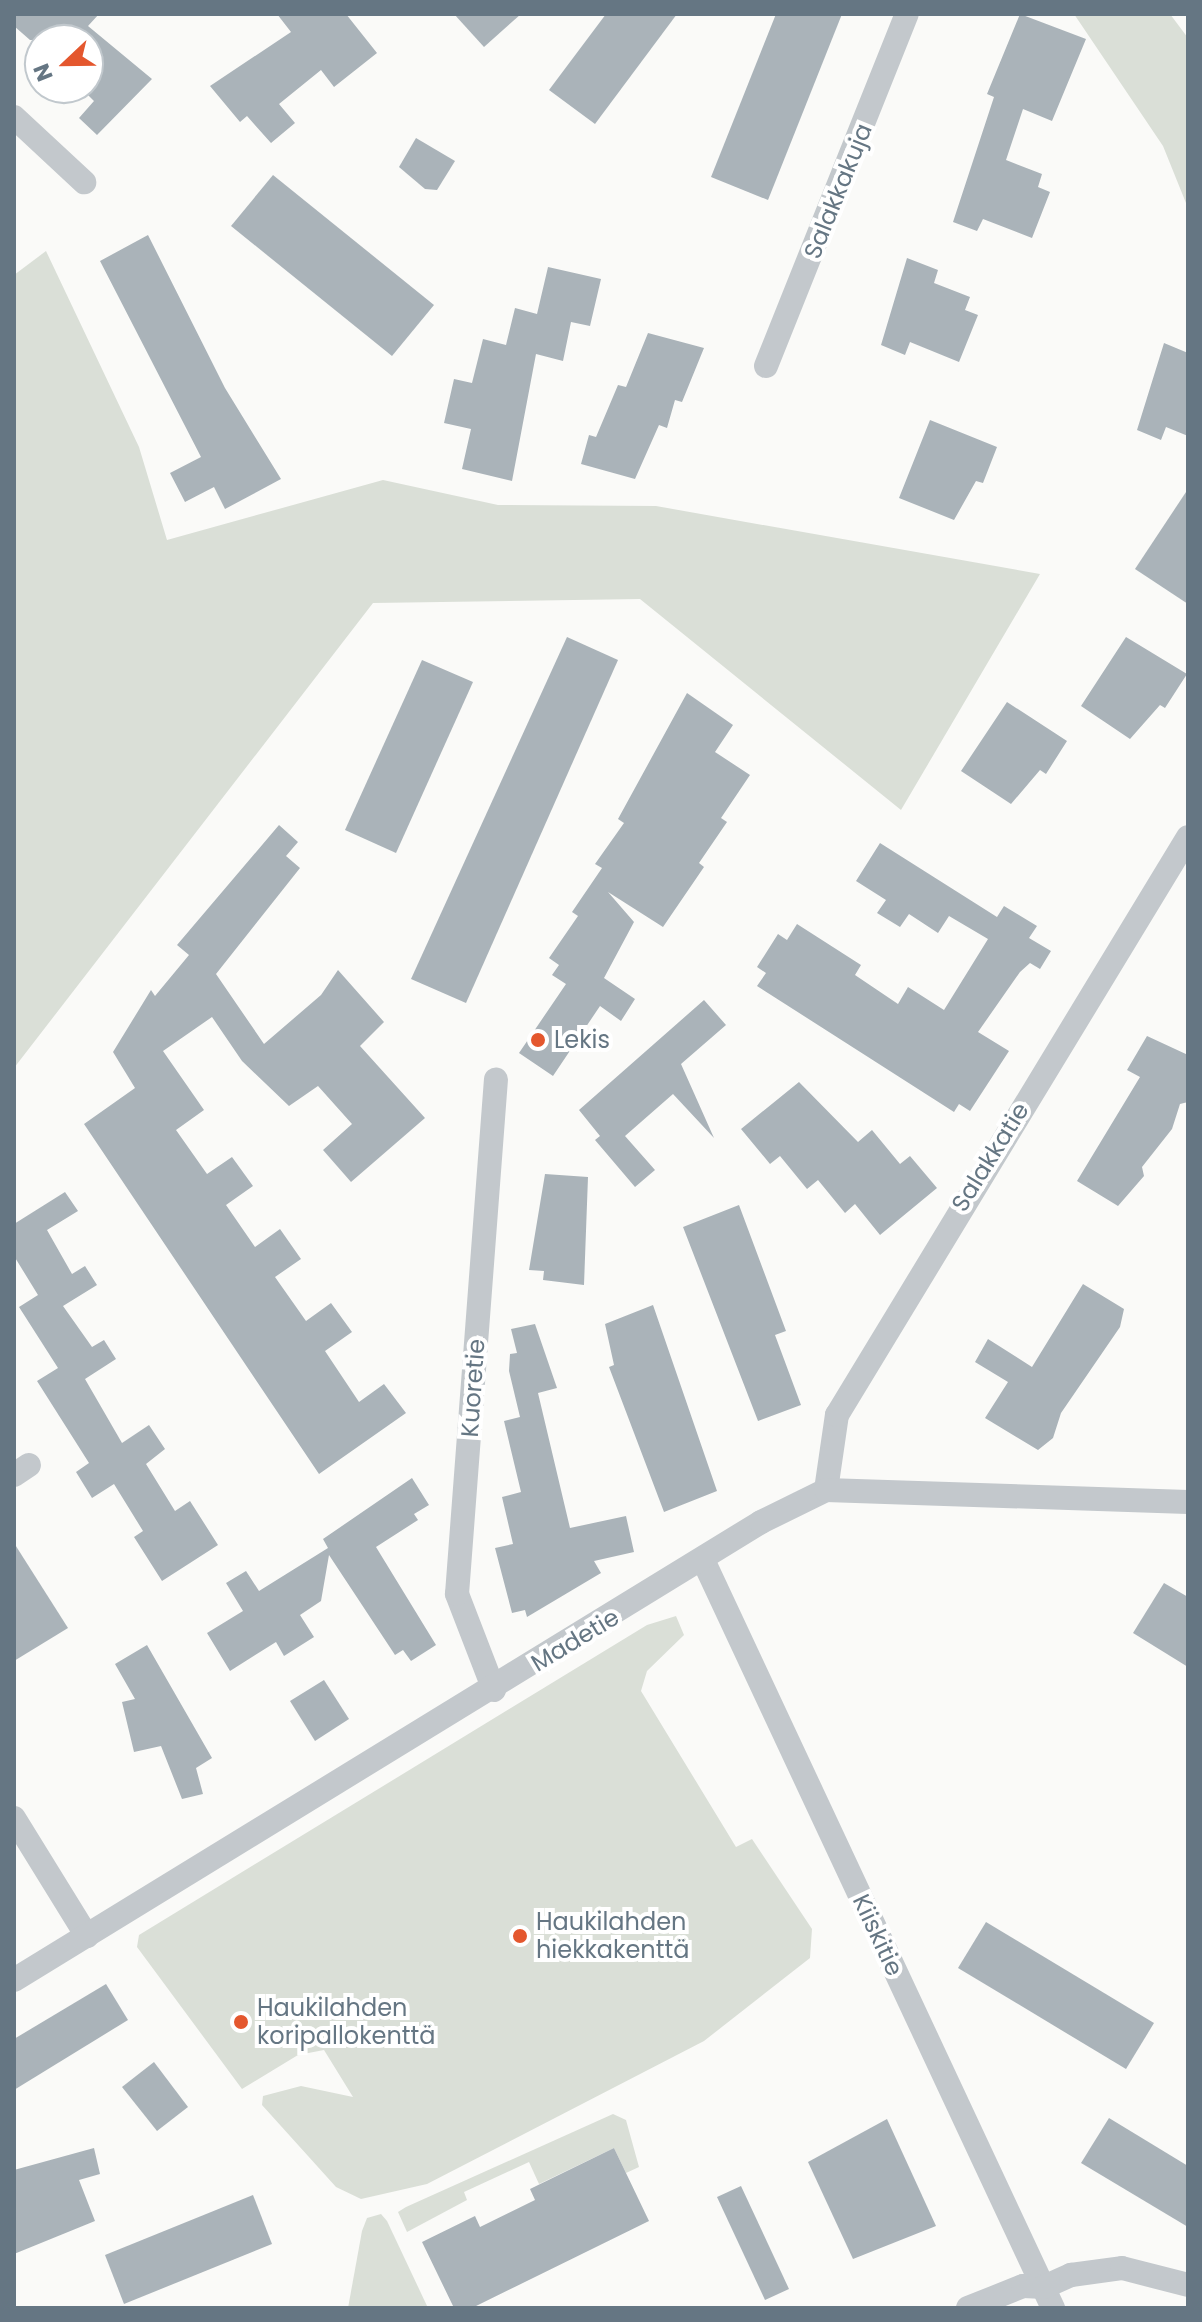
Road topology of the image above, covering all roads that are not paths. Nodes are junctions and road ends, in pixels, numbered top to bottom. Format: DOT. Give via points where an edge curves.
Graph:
graph roads {
  1 [pos="907,14"];
  2 [pos="14,117"];
  3 [pos="84,182"];
  4 [pos="766,366"];
  5 [pos="1188,837"];
  6 [pos="496,1079"];
  7 [pos="826,1490"];
  8 [pos="1188,1502"];
  9 [pos="704,1562"];
  10 [pos="494,1690"];
  11 [pos="14,1818"];
  12 [pos="87,1936"];
  13 [pos="14,1980"];
  14 [pos="1188,2285"];
  15 [pos="1048,2298"];
  16 [pos="968,2308"];
  1 -- 4 [label="street, Salakkakuja"];
  2 -- 3 [label="street"];
  5 -- 7 [label="street, Salakkatie" via="837,1415"];
  6 -- 10 [label="street, Kuoretie" via="457,1594"];
  7 -- 8 [label="street, Madetie"];
  7 -- 9 [label="street, Madetie" via="761,1522"];
  9 -- 10 [label="street, Madetie"];
  9 -- 15 [label="street, Kiiskitie"];
  10 -- 12 [label="street, Madetie"];
  11 -- 12 [label="street"];
  12 -- 13 [label="street, Madetie"];
  14 -- 15 [label="street" via="1152,2271 1122,2268 1071,2275"];
  15 -- 16 [label="street" via="1023,2286"];
}
